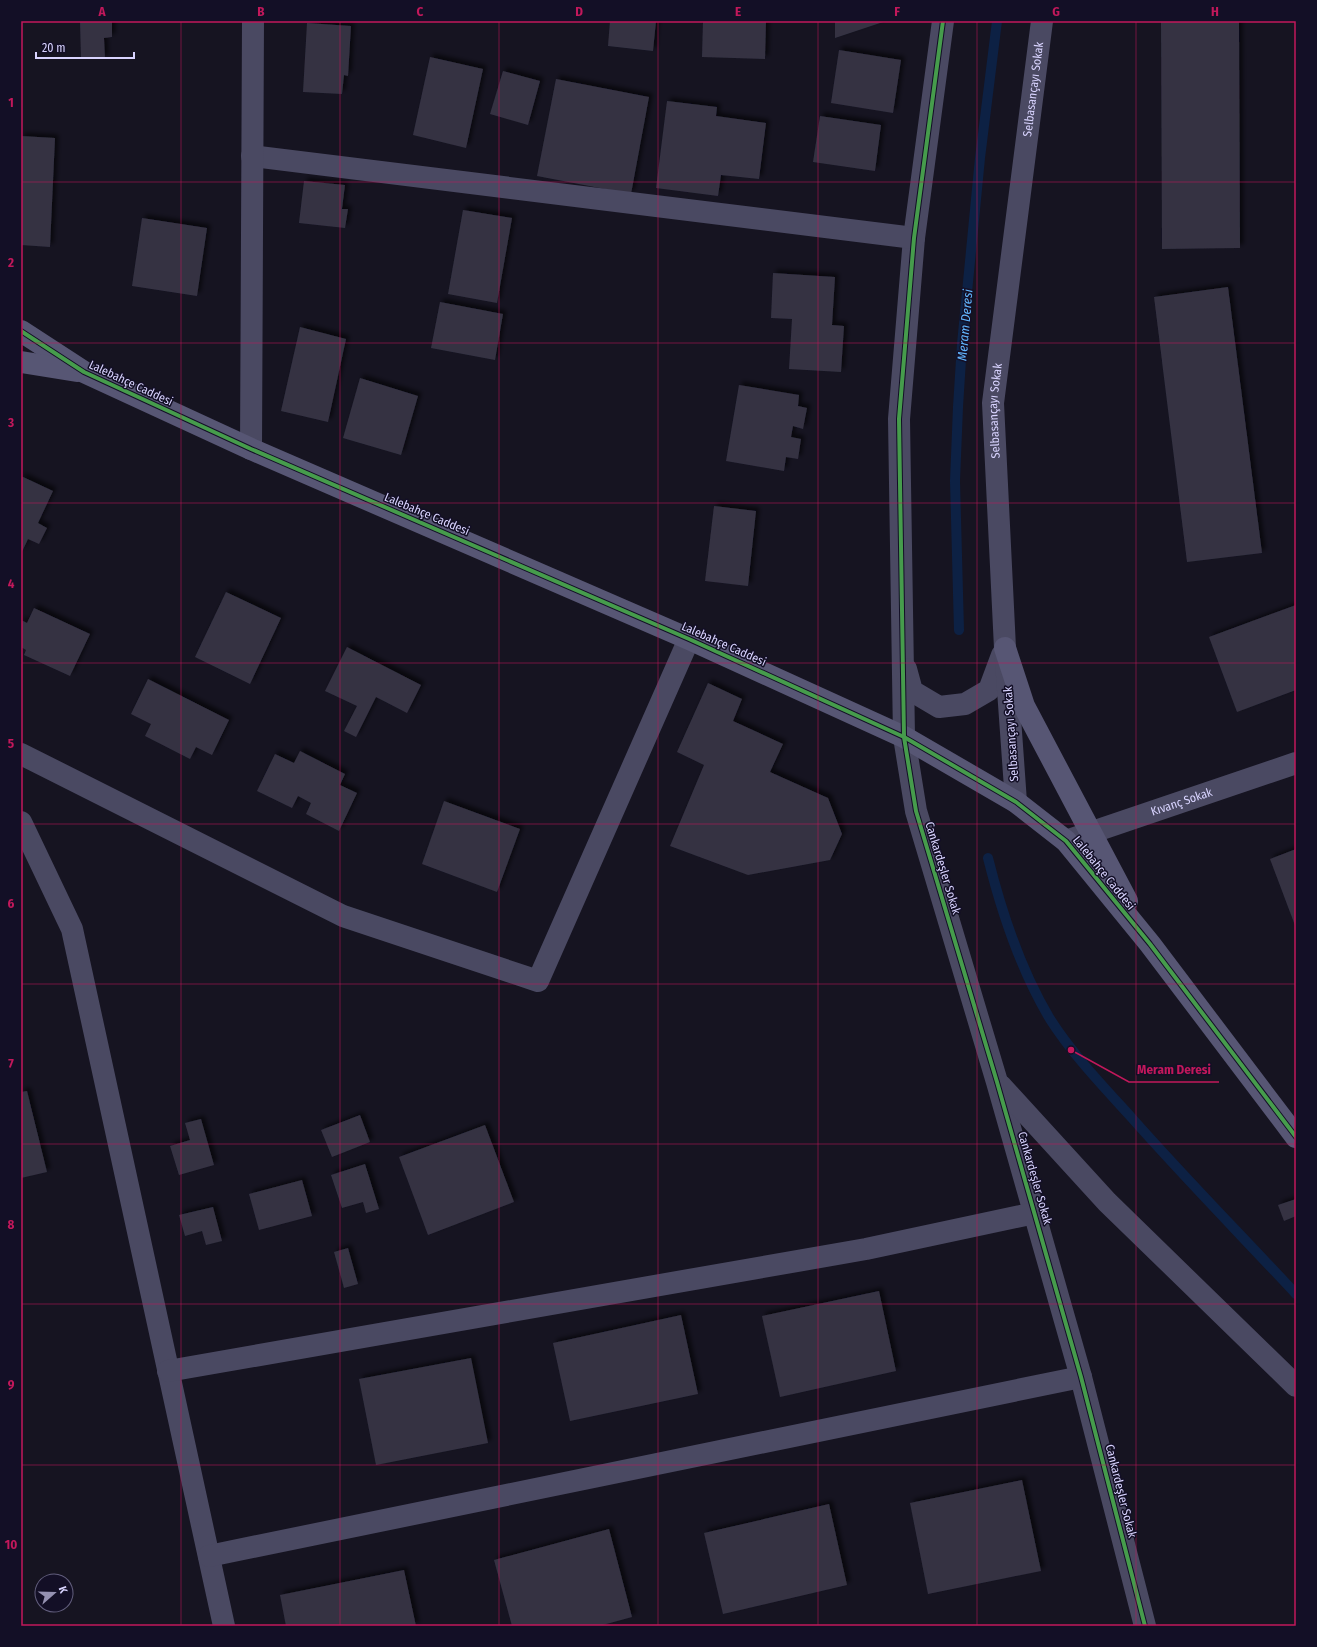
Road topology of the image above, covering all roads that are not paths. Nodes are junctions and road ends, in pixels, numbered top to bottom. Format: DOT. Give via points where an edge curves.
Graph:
graph roads {
  1 [pos="253,21"];
  2 [pos="943,21"];
  3 [pos="1042,21"];
  4 [pos="252,156"];
  5 [pos="914,238"];
  6 [pos="21,331"];
  7 [pos="21,362"];
  8 [pos="84,372"];
  9 [pos="251,449"];
  10 [pos="688,639"];
  11 [pos="1005,648"];
  12 [pos="901,651"];
  13 [pos="904,737"];
  14 [pos="21,754"];
  15 [pos="1296,763"];
  16 [pos="1016,802"];
  17 [pos="21,822"];
  18 [pos="1091,833"];
  19 [pos="1066,841"];
  20 [pos="1150,944"];
  21 [pos="998,1082"];
  22 [pos="1296,1137"];
  23 [pos="1035,1213"];
  24 [pos="168,1371"];
  25 [pos="1081,1376"];
  26 [pos="1296,1386"];
  27 [pos="209,1556"];
  28 [pos="224,1626"];
  29 [pos="1145,1626"];
  1 -- 4 [label="street"];
  2 -- 5 [label="street"];
  3 -- 11 [label="street, Selbasançayı Sokak" via="993,402"];
  4 -- 5 [label="street"];
  4 -- 9 [label="street"];
  5 -- 12 [label="street" via="899,419"];
  6 -- 8 [label="street, Lalebahçe Caddesi"];
  7 -- 8 [label="street"];
  8 -- 9 [label="street, Lalebahçe Caddesi"];
  9 -- 10 [label="street, Lalebahçe Caddesi"];
  10 -- 13 [label="street, Lalebahçe Caddesi"];
  10 -- 14 [label="street" via="538,982 343,916"];
  11 -- 12 [label="street" via="989,690 965,704 940,707 912,691"];
  11 -- 16 [label="street, Selbasançayı Sokak"];
  11 -- 18 [label="street" via="1024,706"];
  12 -- 13 [label="street, Cankardeşler Sokak"];
  13 -- 16 [label="street, Lalebahçe Caddesi"];
  13 -- 21 [label="street, Cankardeşler Sokak" via="916,810"];
  15 -- 18 [label="street, Kıvanç Sokak"];
  16 -- 19 [label="street, Lalebahçe Caddesi"];
  17 -- 24 [label="street" via="72,929"];
  18 -- 19 [label="street, Kıvanç Sokak"];
  18 -- 20 [label="street"];
  19 -- 20 [label="street, Lalebahçe Caddesi"];
  20 -- 22 [label="street, Lalebahçe Caddesi"];
  21 -- 23 [label="street, Cankardeşler Sokak"];
  21 -- 26 [label="street" via="1107,1202"];
  23 -- 24 [label="street" via="866,1248"];
  23 -- 25 [label="street, Cankardeşler Sokak"];
  24 -- 27 [label="street"];
  25 -- 27 [label="street"];
  25 -- 29 [label="street, Cankardeşler Sokak"];
  27 -- 28 [label="street"];
}
